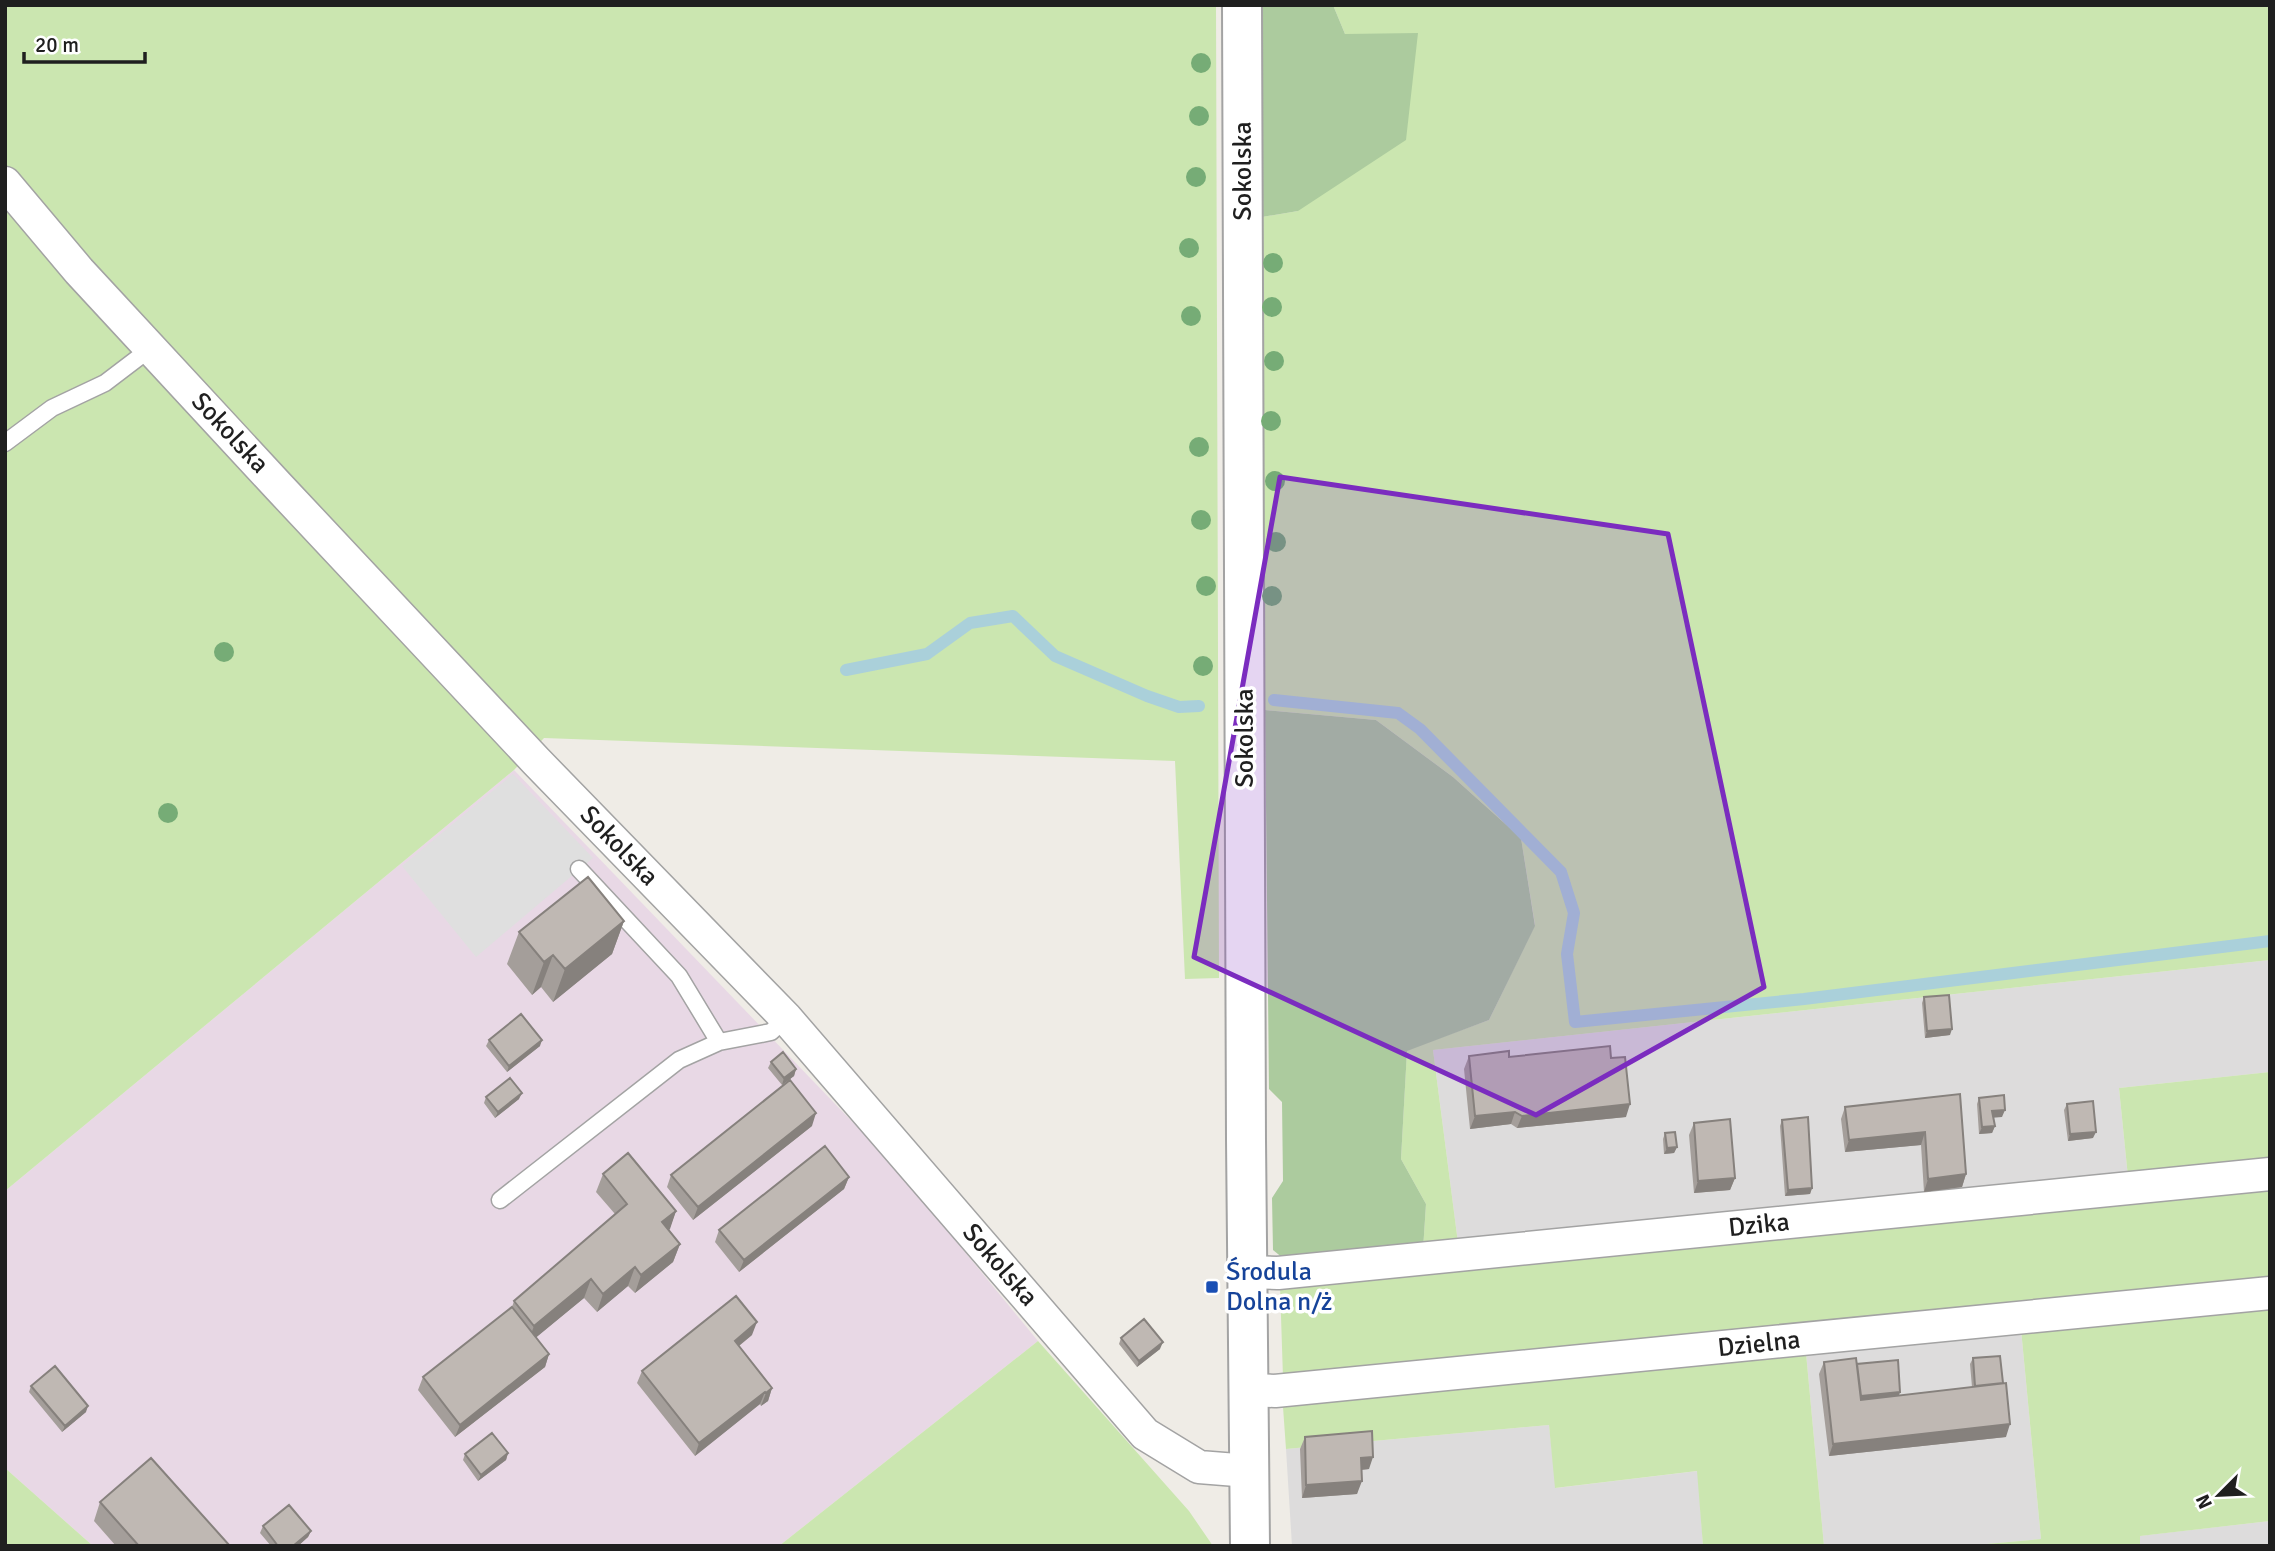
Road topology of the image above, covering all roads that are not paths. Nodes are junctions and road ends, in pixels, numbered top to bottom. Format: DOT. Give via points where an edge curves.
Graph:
graph roads {
  1 [pos="1242,5"];
  2 [pos="5,183"];
  3 [pos="151,348"];
  4 [pos="5,443"];
  5 [pos="579,869"];
  6 [pos="786,1018"];
  7 [pos="719,1042"];
  8 [pos="2270,1174"];
  9 [pos="500,1200"];
  10 [pos="1247,1272"];
  11 [pos="2270,1293"];
  12 [pos="1249,1390"];
  13 [pos="1249,1471"];
  14 [pos="1251,1546"];
  1 -- 10 [label="street, Sokolska"];
  2 -- 3 [label="street, Sokolska"];
  3 -- 4 [label="lane" via="105,383 52,408"];
  3 -- 6 [label="street, Sokolska" via="536,761"];
  5 -- 7 [label="lane" via="679,976"];
  6 -- 7 [label="lane" via="771,1031"];
  6 -- 13 [label="street, Sokolska" via="1145,1434 1199,1467"];
  7 -- 9 [label="lane" via="679,1060"];
  8 -- 10 [label="street, Dzika" via="1278,1273"];
  10 -- 12 [label="street, Sokolska"];
  11 -- 12 [label="street, Dzielna"];
  12 -- 13 [label="street, Sokolska"];
  13 -- 14 [label="street, Sokolska"];
}
